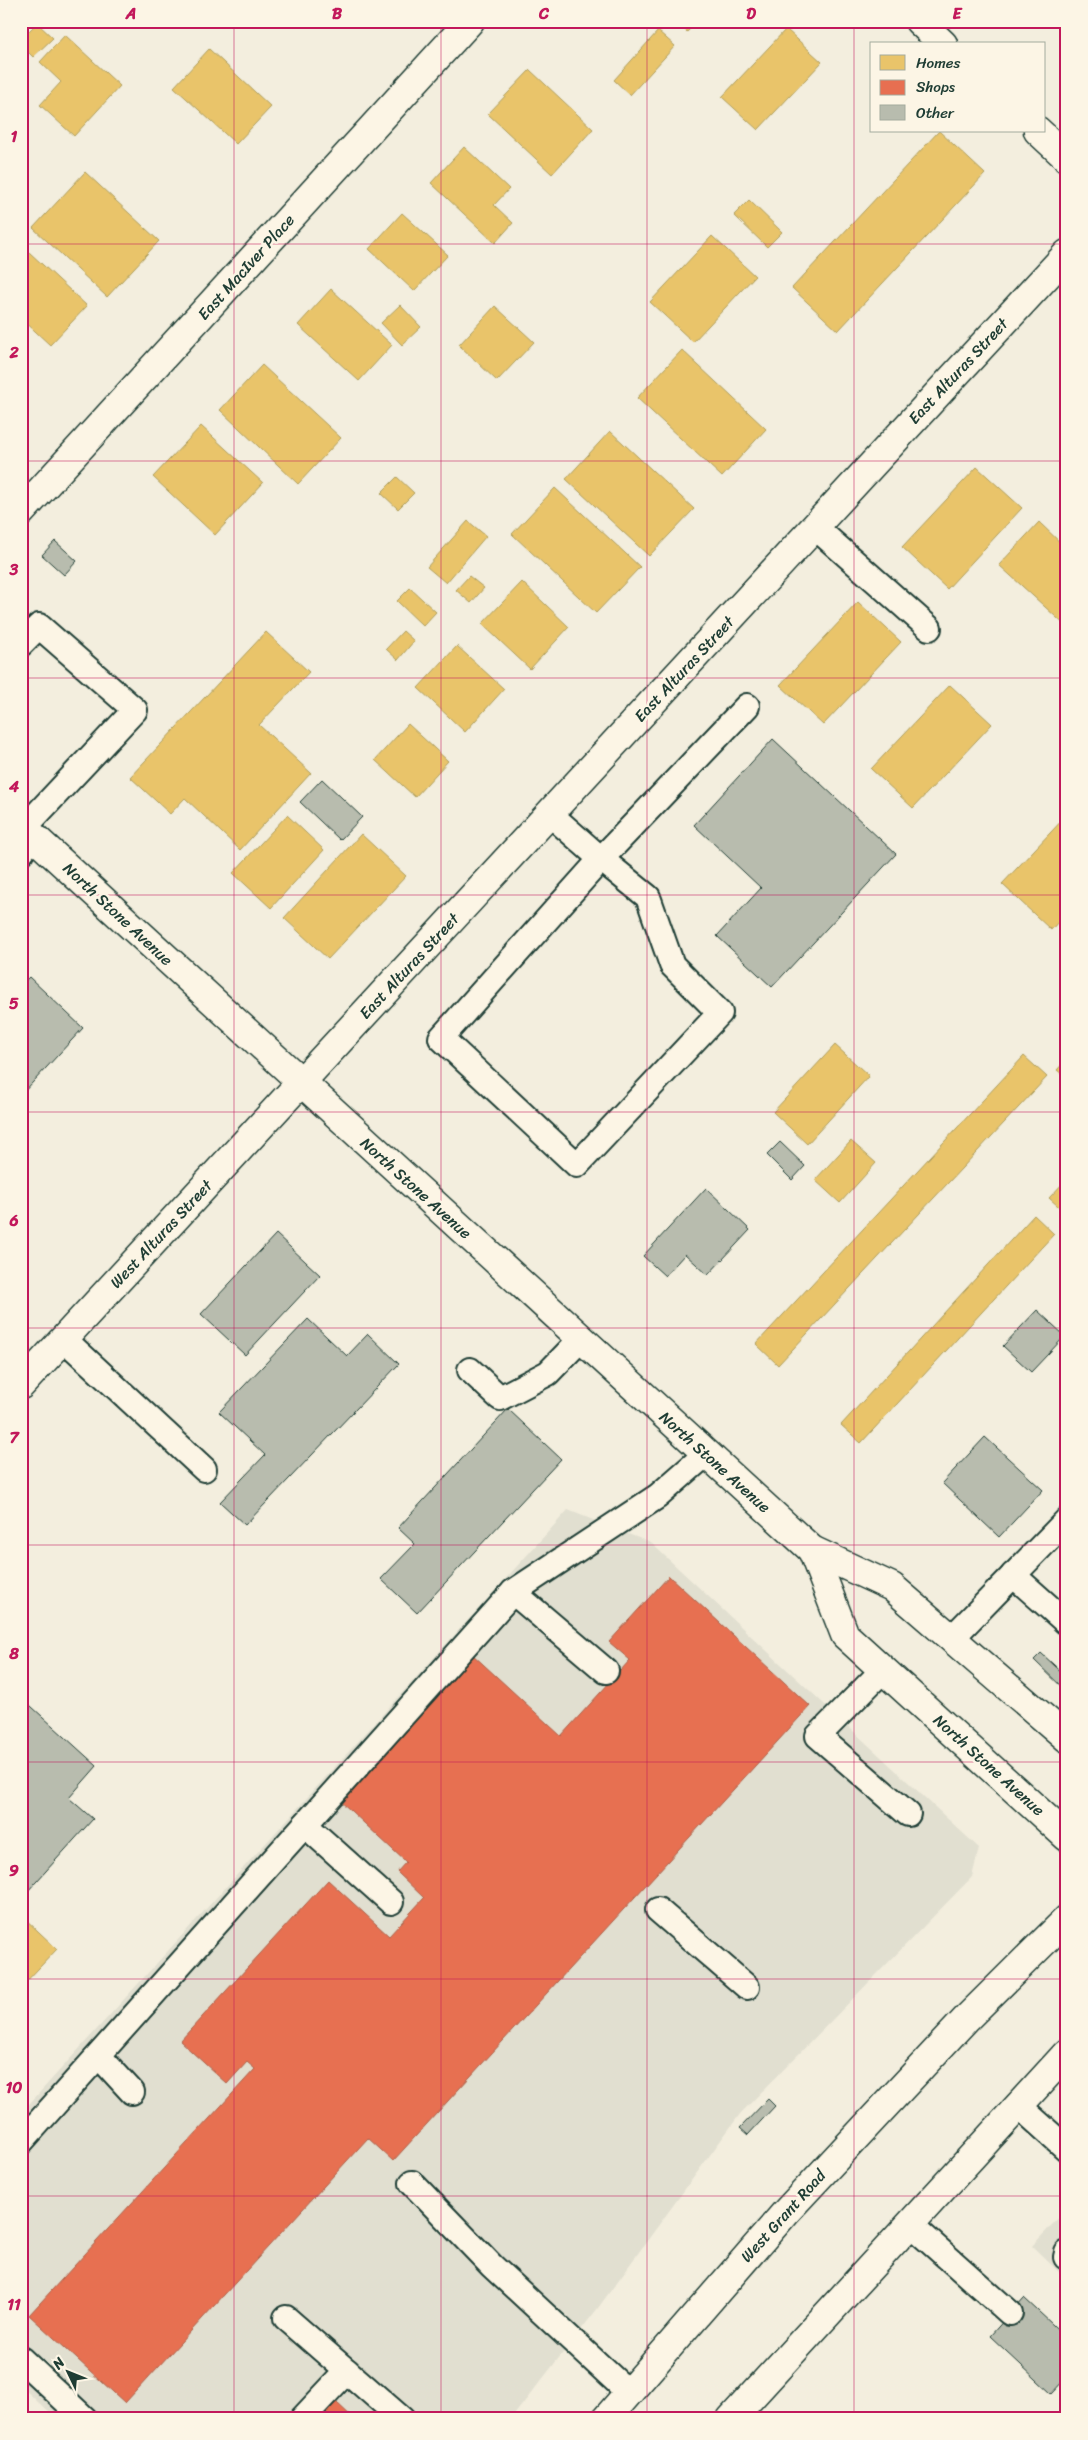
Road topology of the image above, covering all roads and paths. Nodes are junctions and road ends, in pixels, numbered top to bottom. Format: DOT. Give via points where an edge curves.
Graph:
graph roads {
  1 [pos="470,21"];
  2 [pos="919,21"];
  3 [pos="941,42"];
  4 [pos="1039,132"];
  5 [pos="1067,158"];
  6 [pos="1067,254"];
  7 [pos="21,512"];
  8 [pos="815,526"];
  9 [pos="930,628"];
  10 [pos="21,644"];
  11 [pos="747,706"];
  12 [pos="550,814"];
  13 [pos="25,836"];
  14 [pos="601,859"];
  15 [pos="300,1083"];
  16 [pos="64,1339"];
  17 [pos="581,1339"];
  18 [pos="470,1370"];
  19 [pos="21,1385"];
  20 [pos="706,1454"];
  21 [pos="204,1469"];
  22 [pos="1067,1520"];
  23 [pos="812,1550"];
  24 [pos="1013,1575"];
  25 [pos="513,1592"];
  26 [pos="1067,1623"];
  27 [pos="952,1638"];
  28 [pos="884,1669"];
  29 [pos="606,1671"];
  30 [pos="1067,1738"];
  31 [pos="908,1814"];
  32 [pos="305,1825"];
  33 [pos="1067,1837"];
  34 [pos="391,1902"];
  35 [pos="658,1910"];
  36 [pos="1067,1919"];
  37 [pos="747,1987"];
  38 [pos="1067,2053"];
  39 [pos="99,2056"];
  40 [pos="132,2092"];
  41 [pos="1018,2105"];
  42 [pos="21,2142"];
  43 [pos="1067,2149"];
  44 [pos="412,2183"];
  45 [pos="910,2224"];
  46 [pos="1010,2313"];
  47 [pos="286,2318"];
  48 [pos="21,2359"];
  49 [pos="347,2371"];
  50 [pos="628,2392"];
  51 [pos="85,2419"];
  52 [pos="302,2419"];
  53 [pos="402,2419"];
  54 [pos="606,2419"];
  55 [pos="731,2419"];
  1 -- 7 [label="main road, East MacIver Place"];
  2 -- 3 [label="main road"];
  4 -- 5 [label="main road"];
  6 -- 8 [label="main road, East Alturas Street"];
  8 -- 9 [label="lane"];
  8 -- 12 [label="main road, East Alturas Street"];
  10 -- 13 [label="lane" via="39,626 135,710"];
  11 -- 14 [label="lane"];
  12 -- 14 [label="lane"];
  12 -- 15 [label="main road, East Alturas Street"];
  13 -- 15 [label="main road, North Stone Avenue"];
  14 -- 14 [label="lane" via="442,1038 577,1165 720,1014 672,965 648,897"];
  15 -- 16 [label="main road, West Alturas Street"];
  15 -- 17 [label="main road, North Stone Avenue"];
  16 -- 19 [label="main road, West Alturas Street"];
  16 -- 21 [label="lane"];
  17 -- 18 [label="lane" via="548,1373 500,1398"];
  17 -- 20 [label="main road, North Stone Avenue"];
  20 -- 23 [label="main road, North Stone Avenue"];
  20 -- 25 [label="lane" via="658,1496"];
  22 -- 24 [label="lane"];
  23 -- 27 [label="main road, North Stone Avenue" via="892,1587"];
  23 -- 28 [label="main road, North Stone Avenue" via="845,1636"];
  24 -- 26 [label="lane"];
  24 -- 27 [label="lane"];
  25 -- 29 [label="lane"];
  25 -- 32 [label="lane"];
  27 -- 30 [label="main road, North Stone Avenue"];
  28 -- 31 [label="lane" via="818,1736"];
  28 -- 33 [label="main road, North Stone Avenue"];
  32 -- 34 [label="lane"];
  32 -- 39 [label="lane"];
  35 -- 37 [label="lane"];
  36 -- 50 [label="main road, West Grant Road" via="967,2018 785,2213"];
  38 -- 41 [label="main road"];
  39 -- 40 [label="lane"];
  39 -- 42 [label="lane"];
  41 -- 43 [label="lane"];
  41 -- 45 [label="main road"];
  44 -- 50 [label="lane" via="492,2266"];
  45 -- 46 [label="lane"];
  45 -- 55 [label="main road"];
  47 -- 49 [label="lane"];
  48 -- 51 [label="lane"];
  49 -- 52 [label="lane"];
  49 -- 53 [label="lane"];
  50 -- 54 [label="main road, West Grant Road"];
}
